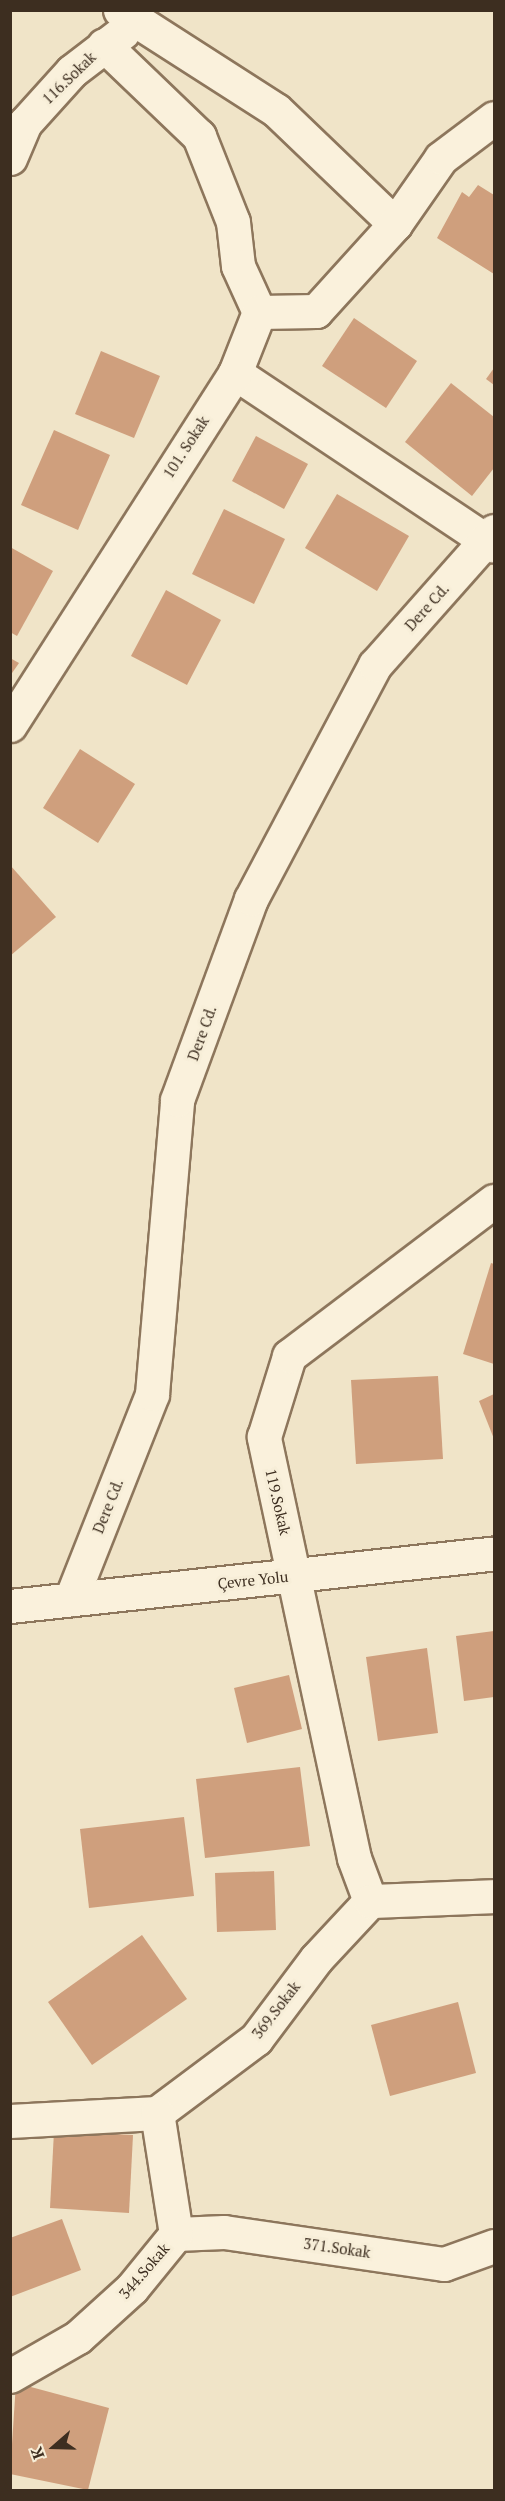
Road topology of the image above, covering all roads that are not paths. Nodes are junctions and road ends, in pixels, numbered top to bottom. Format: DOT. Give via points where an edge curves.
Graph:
graph roads {
  1 [pos="133,15"];
  2 [pos="104,45"];
  3 [pos="495,118"];
  4 [pos="10,158"];
  5 [pos="395,224"];
  6 [pos="259,312"];
  7 [pos="236,373"];
  8 [pos="492,539"];
  9 [pos="10,725"];
  10 [pos="495,1201"];
  11 [pos="495,1553"];
  12 [pos="295,1575"];
  13 [pos="71,1599"];
  14 [pos="10,1605"];
  15 [pos="495,1896"];
  16 [pos="370,1901"];
  17 [pos="157,2113"];
  18 [pos="10,2121"];
  19 [pos="176,2234"];
  20 [pos="495,2246"];
  21 [pos="10,2376"];
  1 -- 2 [label="street, 116.Sokak"];
  1 -- 5 [label="street" via="276,110"];
  2 -- 4 [label="street, 116.Sokak" via="25,123"];
  2 -- 6 [label="street" via="199,136 233,222 238,266"];
  3 -- 5 [label="street" via="441,158"];
  5 -- 6 [label="street" via="316,311"];
  6 -- 7 [label="street, 101. Sokak"];
  7 -- 8 [label="street"];
  7 -- 9 [label="street, 101. Sokak"];
  8 -- 13 [label="street, Dere Cd." via="375,665 251,899 177,1100 152,1394"];
  10 -- 12 [label="street, 119.Sokak" via="289,1356 264,1437"];
  11 -- 12 [label="street, Çevre Yolu"];
  12 -- 13 [label="street, Çevre Yolu"];
  12 -- 16 [label="street, 119.Sokak" via="354,1858"];
  13 -- 14 [label="street, Çevre Yolu"];
  15 -- 16 [label="street"];
  16 -- 17 [label="street, 369.Sokak" via="316,1959 256,2039"];
  17 -- 18 [label="street"];
  17 -- 19 [label="street, 344.Sokak"];
  19 -- 20 [label="street, 371.Sokak" via="224,2232 444,2264"];
  19 -- 21 [label="street, 344.Sokak" via="132,2288 78,2337"];
}
